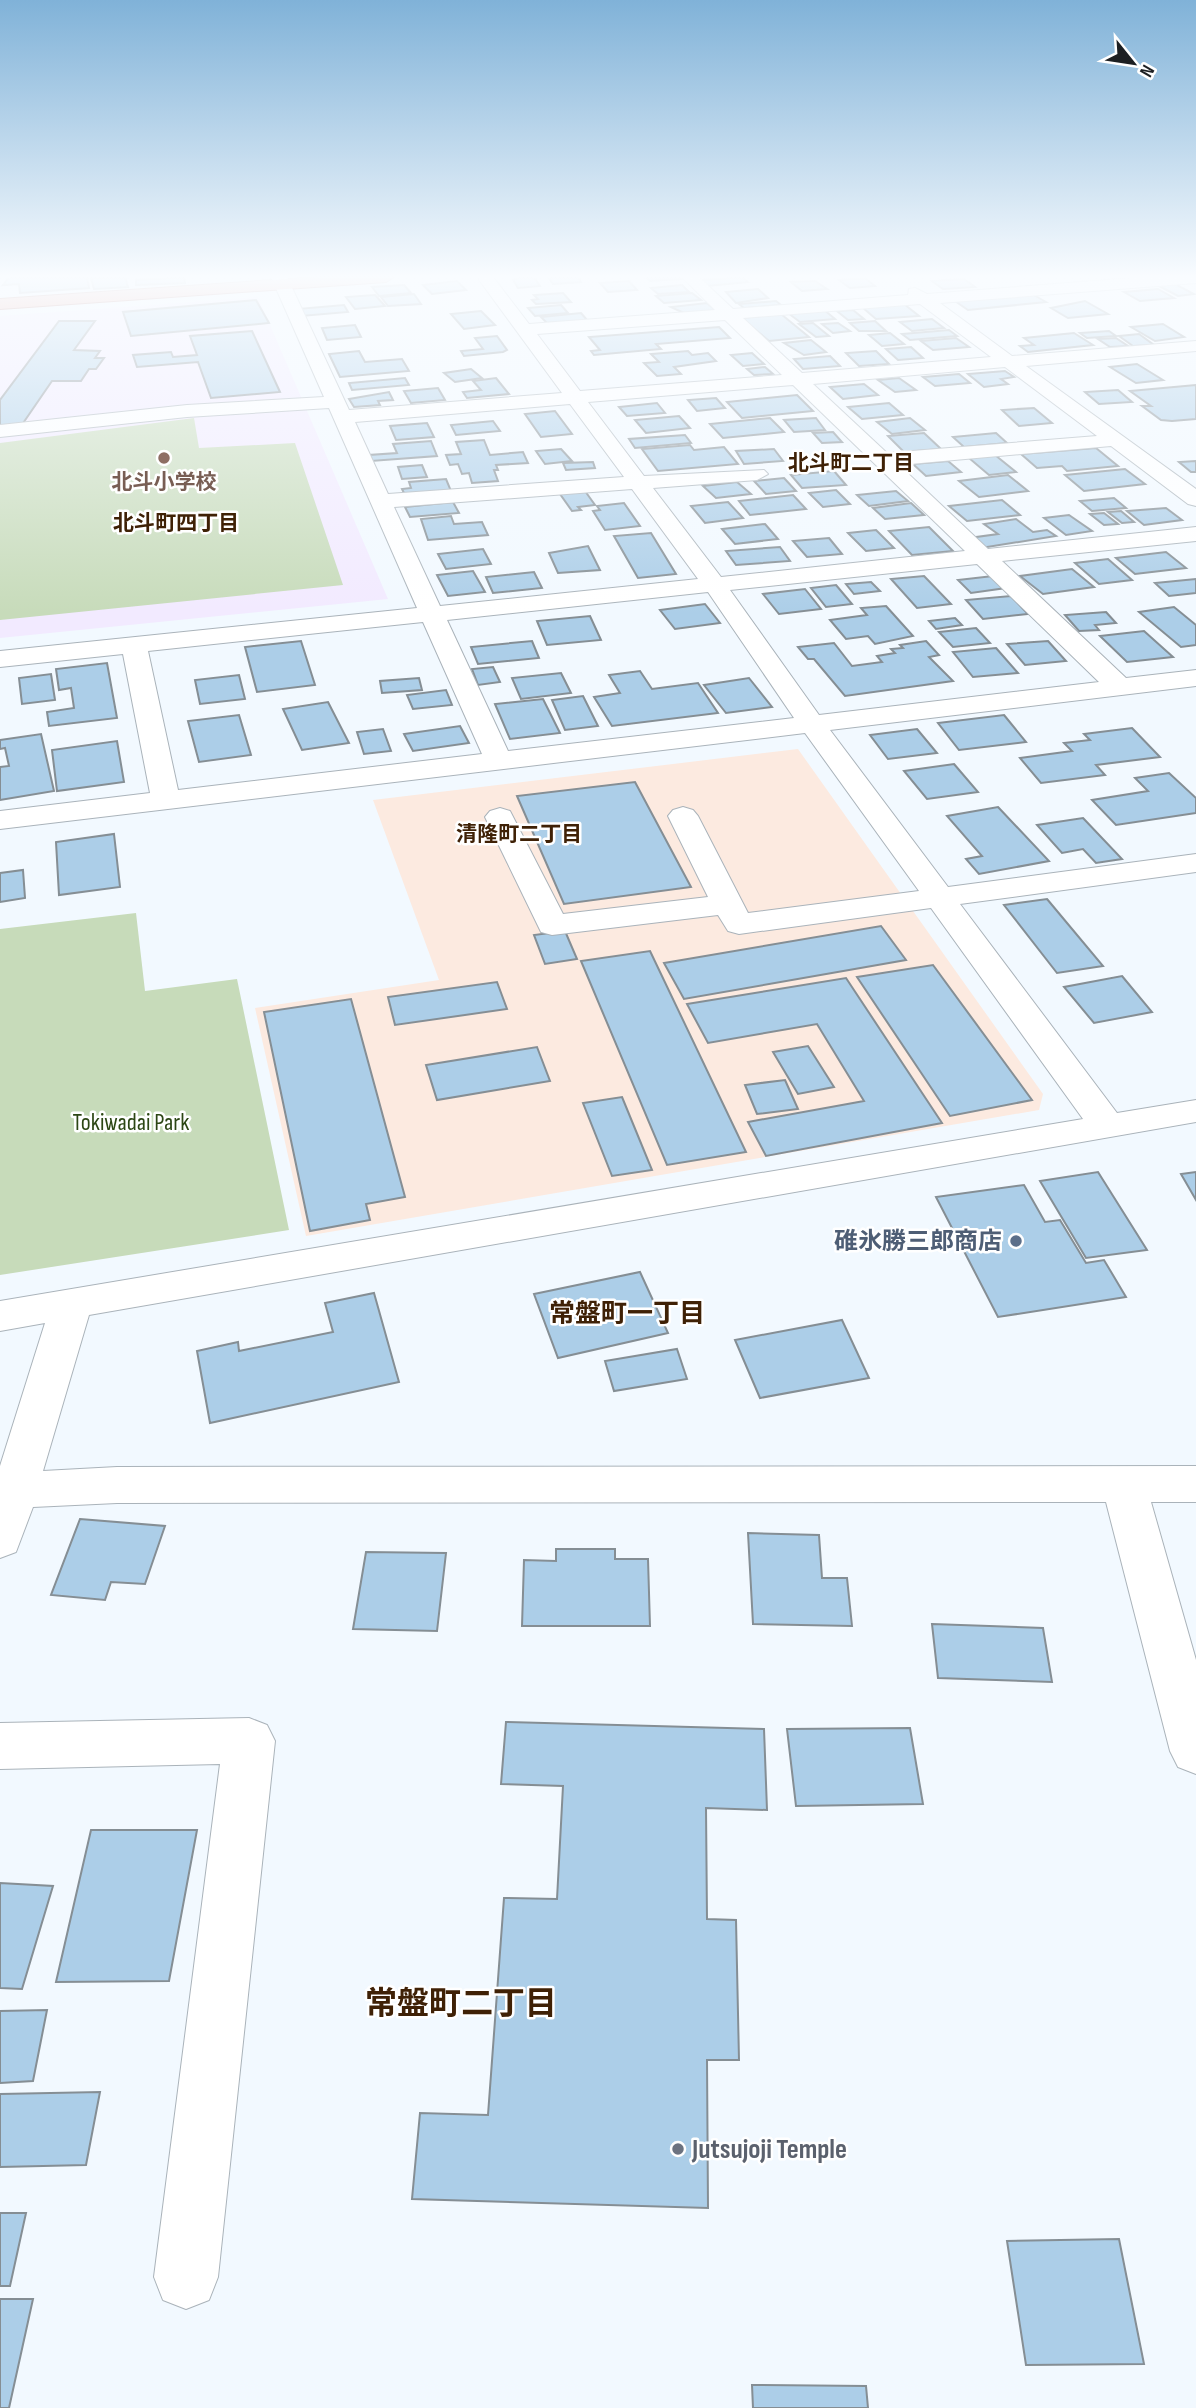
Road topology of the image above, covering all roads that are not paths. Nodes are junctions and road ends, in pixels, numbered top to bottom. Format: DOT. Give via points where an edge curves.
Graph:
graph roads {
  1 [pos="329,389"];
  2 [pos="569,389"];
  3 [pos="676,389"];
  4 [pos="808,389"];
  5 [pos="1047,389"];
  6 [pos="575,398"];
  7 [pos="338,409"];
  8 [pos="0,431"];
  9 [pos="1116,440"];
  10 [pos="881,460"];
  11 [pos="758,474"];
  12 [pos="637,481"];
  13 [pos="1196,499"];
  14 [pos="381,501"];
  15 [pos="1196,534"];
  16 [pos="979,556"];
  17 [pos="714,584"];
  18 [pos="433,612"];
  19 [pos="134,645"];
  20 [pos="0,659"];
  21 [pos="1196,678"];
  22 [pos="1120,687"];
  23 [pos="812,724"];
  24 [pos="498,760"];
  25 [pos="166,800"];
  26 [pos="683,816"];
  27 [pos="500,817"];
  28 [pos="0,820"];
  29 [pos="1196,863"];
  30 [pos="943,899"];
  31 [pos="727,904"];
  32 [pos="1196,1111"];
  33 [pos="1107,1125"];
  34 [pos="72,1303"];
  35 [pos="0,1317"];
  36 [pos="1196,1484"];
  37 [pos="1124,1485"];
  38 [pos="8,1491"];
  39 [pos="0,1539"];
  40 [pos="0,1746"];
  41 [pos="1196,1751"];
  42 [pos="186,2277"];
  1 -- 7 [label="street"];
  2 -- 6 [label="street"];
  3 -- 6 [label="street"];
  4 -- 10 [label="street"];
  5 -- 9 [label="street"];
  6 -- 7 [label="street"];
  6 -- 12 [label="street"];
  7 -- 8 [label="street" via="187,411"];
  7 -- 14 [label="street"];
  9 -- 10 [label="street"];
  9 -- 13 [label="street"];
  10 -- 16 [label="street"];
  11 -- 12 [label="street"];
  12 -- 14 [label="street"];
  12 -- 17 [label="street"];
  14 -- 18 [label="street"];
  15 -- 16 [label="street"];
  16 -- 17 [label="street"];
  16 -- 22 [label="street"];
  17 -- 18 [label="street"];
  17 -- 23 [label="street"];
  18 -- 19 [label="street"];
  18 -- 24 [label="street"];
  19 -- 20 [label="street"];
  19 -- 25 [label="street"];
  21 -- 22 [label="street"];
  22 -- 23 [label="street"];
  23 -- 24 [label="street"];
  23 -- 30 [label="street"];
  24 -- 25 [label="street"];
  25 -- 28 [label="street"];
  26 -- 31 [label="street"];
  27 -- 31 [label="street" via="552,925"];
  29 -- 30 [label="street"];
  30 -- 31 [label="street" via="739,924"];
  30 -- 33 [label="street"];
  32 -- 33 [label="street"];
  33 -- 34 [label="street"];
  34 -- 35 [label="street"];
  34 -- 38 [label="street"];
  36 -- 37 [label="street"];
  37 -- 38 [label="street" via="117,1485"];
  37 -- 41 [label="street"];
  38 -- 39 [label="street"];
  40 -- 42 [label="street" via="249,1741"];
}
